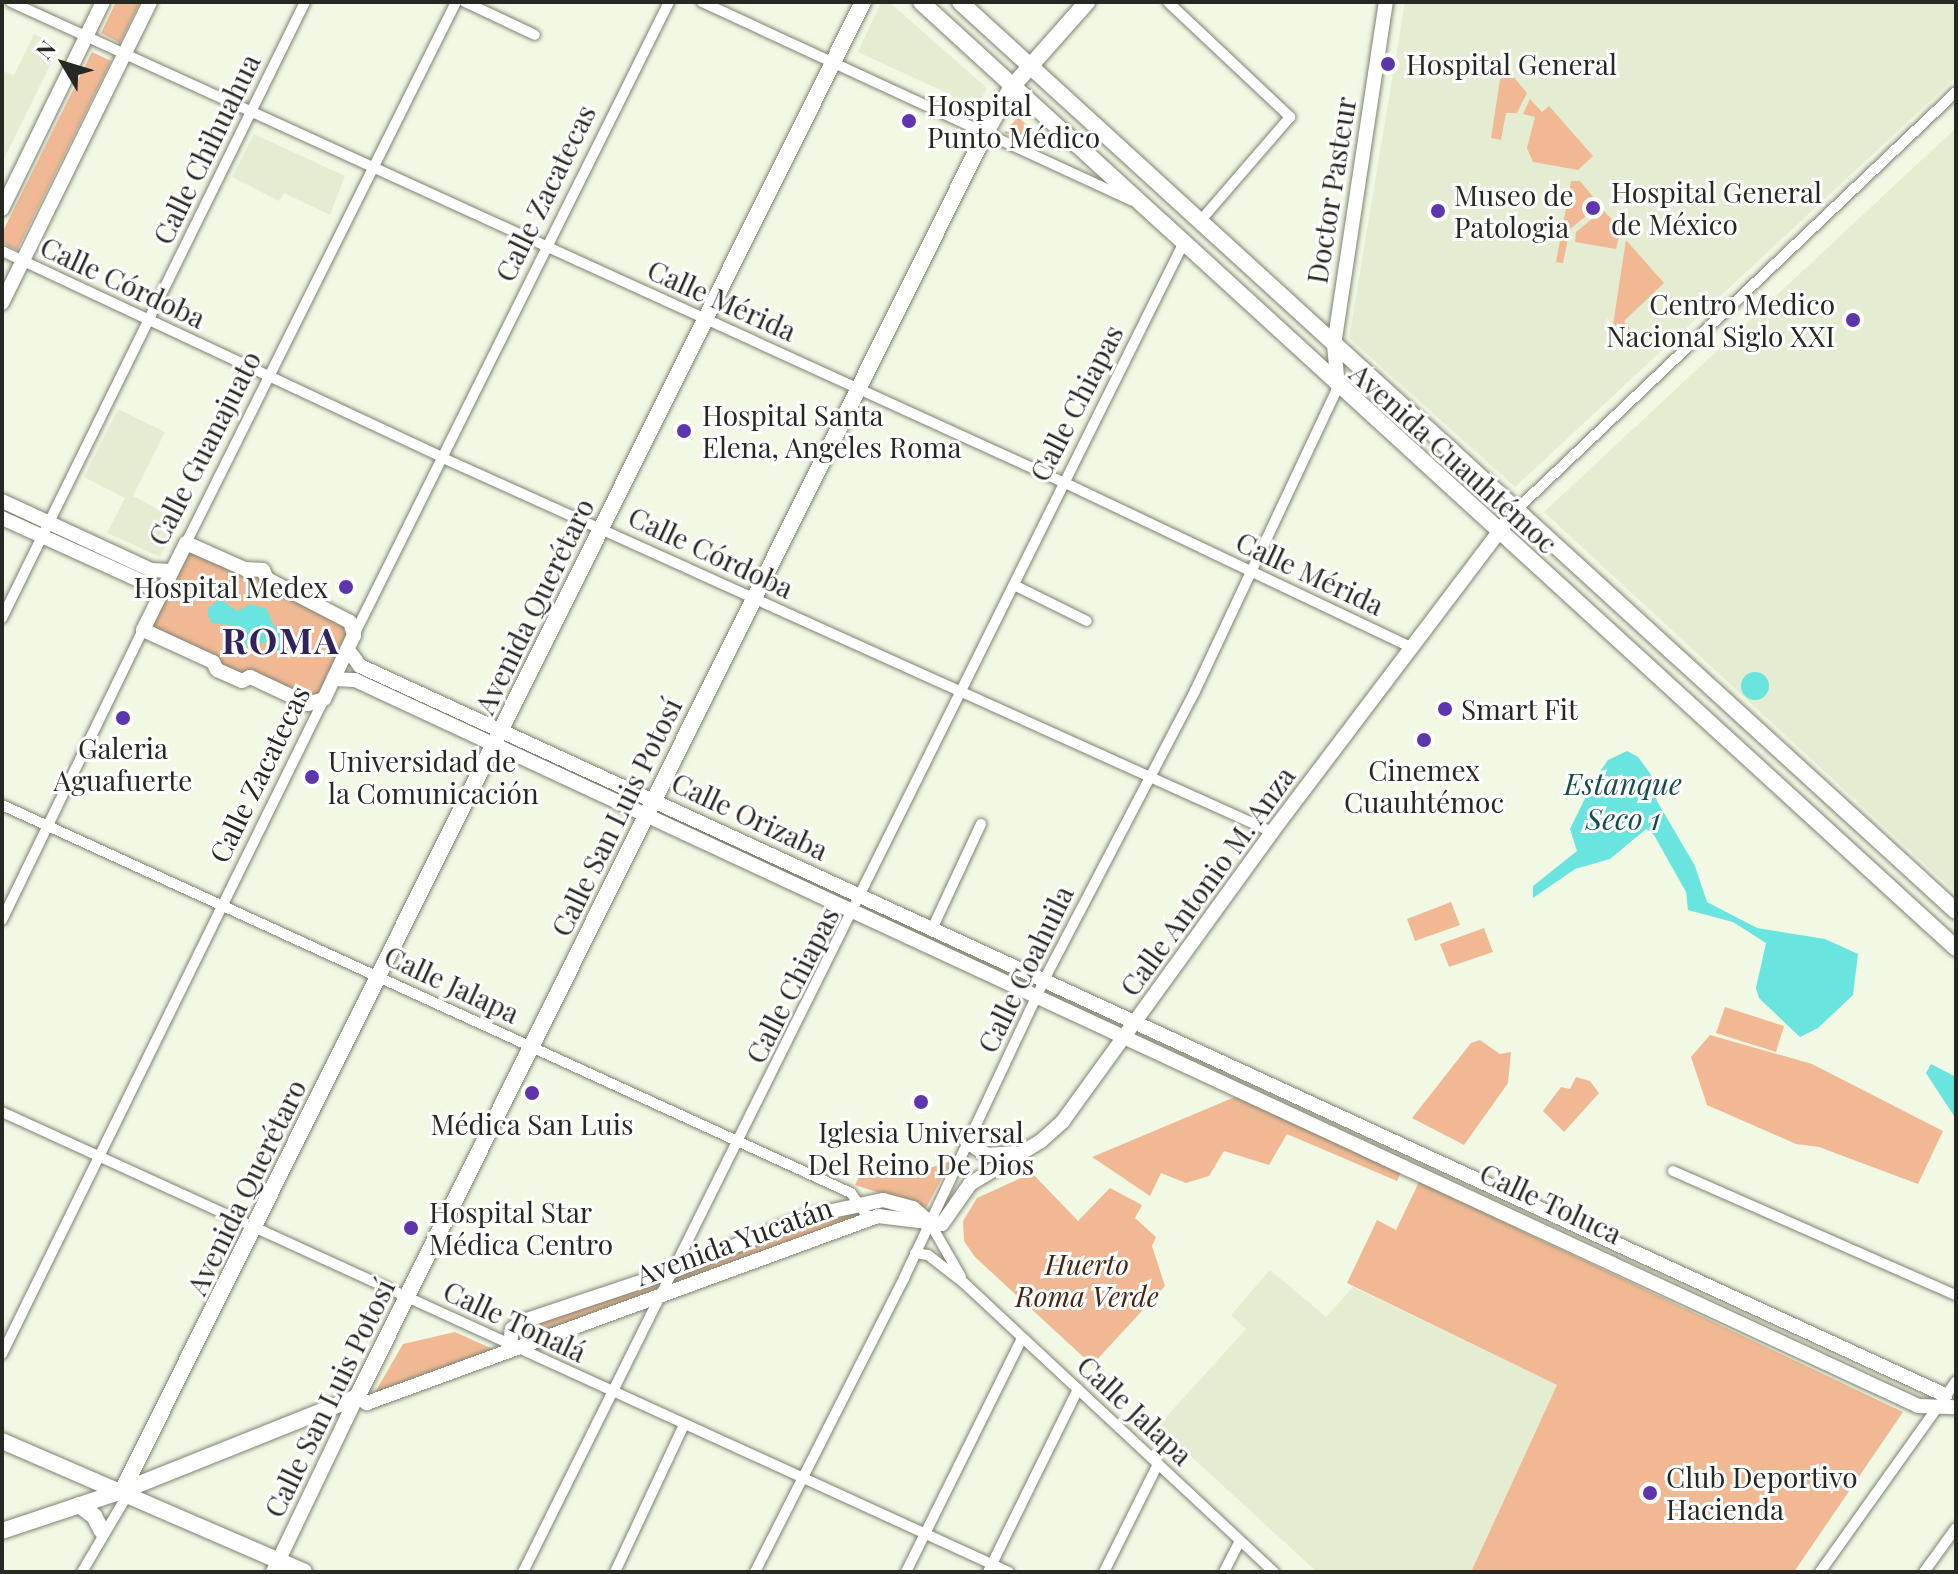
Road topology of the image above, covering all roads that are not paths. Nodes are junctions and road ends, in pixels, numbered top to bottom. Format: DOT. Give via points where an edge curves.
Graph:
graph roads {
  1 [pos="11,2"];
  2 [pos="103,2"];
  3 [pos="150,2"];
  4 [pos="305,2"];
  5 [pos="456,2"];
  6 [pos="465,2"];
  7 [pos="669,2"];
  8 [pos="702,2"];
  9 [pos="863,2"];
  10 [pos="921,2"];
  11 [pos="960,2"];
  12 [pos="1087,2"];
  13 [pos="1168,2"];
  14 [pos="1385,3"];
  15 [pos="535,35"];
  16 [pos="86,36"];
  17 [pos="125,54"];
  18 [pos="833,61"];
  19 [pos="1031,66"];
  20 [pos="1011,88"];
  21 [pos="1956,92"];
  22 [pos="251,111"];
  23 [pos="985,134"];
  24 [pos="372,169"];
  25 [pos="1133,201"];
  26 [pos="2,209"];
  27 [pos="1201,220"];
  28 [pos="1183,244"];
  29 [pos="548,247"];
  30 [pos="2,251"];
  31 [pos="22,261"];
  32 [pos="2,303"];
  33 [pos="705,319"];
  34 [pos="148,321"];
  35 [pos="1334,345"];
  36 [pos="269,376"];
  37 [pos="1338,387"];
  38 [pos="858,388"];
  39 [pos="443,458"];
  40 [pos="1063,482"];
  41 [pos="2,501"];
  42 [pos="1515,511"];
  43 [pos="2,518"];
  44 [pos="601,528"];
  45 [pos="45,529"];
  46 [pos="1499,532"];
  47 [pos="186,543"];
  48 [pos="171,571"];
  49 [pos="1252,572"];
  50 [pos="1014,585"];
  51 [pos="158,598"];
  52 [pos="754,598"];
  53 [pos="2,618"];
  54 [pos="1087,621"];
  55 [pos="143,630"];
  56 [pos="354,635"];
  57 [pos="1411,647"];
  58 [pos="348,650"];
  59 [pos="334,679"];
  60 [pos="963,696"];
  61 [pos="324,699"];
  62 [pos="502,730"];
  63 [pos="494,746"];
  64 [pos="1149,781"];
  65 [pos="2,805"];
  66 [pos="650,808"];
  67 [pos="981,824"];
  68 [pos="48,826"];
  69 [pos="1272,832"];
  70 [pos="859,903"];
  71 [pos="223,906"];
  72 [pos="1956,911"];
  73 [pos="2,920"];
  74 [pos="932,929"];
  75 [pos="1956,948"];
  76 [pos="379,977"];
  77 [pos="1044,980"];
  78 [pos="1037,995"];
  79 [pos="1137,1022"];
  80 [pos="1127,1035"];
  81 [pos="531,1047"];
  82 [pos="2,1112"];
  83 [pos="740,1142"];
  84 [pos="967,1142"];
  85 [pos="1023,1152"];
  86 [pos="98,1159"];
  87 [pos="1673,1171"];
  88 [pos="1509,1194"];
  89 [pos="861,1202"];
  90 [pos="1502,1209"];
  91 [pos="869,1219"];
  92 [pos="930,1223"];
  93 [pos="254,1228"];
  94 [pos="915,1253"];
  95 [pos="673,1271"];
  96 [pos="964,1283"];
  97 [pos="1956,1295"];
  98 [pos="661,1296"];
  99 [pos="406,1298"];
  100 [pos="1021,1340"];
  101 [pos="514,1347"];
  102 [pos="2,1354"];
  103 [pos="1956,1381"];
  104 [pos="1078,1389"];
  105 [pos="612,1392"];
  106 [pos="357,1397"];
  107 [pos="1942,1400"];
  108 [pos="1956,1407"];
  109 [pos="684,1425"];
  110 [pos="2,1441"];
  111 [pos="1158,1464"];
  112 [pos="165,1474"];
  113 [pos="801,1479"];
  114 [pos="125,1492"];
  115 [pos="79,1505"];
  116 [pos="168,1511"];
  117 [pos="1956,1528"];
  118 [pos="2,1531"];
  119 [pos="102,1531"];
  120 [pos="924,1534"];
  121 [pos="1240,1541"];
  122 [pos="276,1566"];
  123 [pos="990,1568"];
  124 [pos="82,1572"];
  125 [pos="304,1572"];
  126 [pos="523,1572"];
  127 [pos="615,1572"];
  128 [pos="755,1572"];
  129 [pos="906,1572"];
  130 [pos="1009,1572"];
  131 [pos="1104,1572"];
  132 [pos="1224,1572"];
  133 [pos="1274,1572"];
  134 [pos="1820,1572"];
  135 [pos="1924,1572"];
  1 -- 16 [label="street, Calle Mérida"];
  2 -- 16 [label="street"];
  3 -- 17 [label="street"];
  4 -- 22 [label="street, Calle Chihuahua"];
  5 -- 24 [label="street, Calle Guanajuato"];
  6 -- 15 [label="street"];
  7 -- 29 [label="street, Calle Zacatecas"];
  8 -- 18 [label="street"];
  9 -- 18 [label="main road, Avenida Querétaro"];
  10 -- 20 [label="main road, Avenida Cuauhtémoc"];
  11 -- 19 [label="main road, Avenida Cuauhtémoc"];
  12 -- 19 [label="main road, Calle San Luis Potosí"];
  13 -- 27 [label="street" via="1290,117"];
  14 -- 35 [label="street, Doctor Pasteur"];
  16 -- 17 [label="street, Calle Mérida"];
  16 -- 26 [label="street"];
  17 -- 22 [label="street, Calle Mérida"];
  17 -- 31 [label="street"];
  18 -- 23 [label="street"];
  18 -- 33 [label="main road, Avenida Querétaro"];
  19 -- 20 [label="main road, Calle San Luis Potosí"];
  19 -- 27 [label="main road, Avenida Cuauhtémoc"];
  20 -- 23 [label="main road, Calle San Luis Potosí"];
  20 -- 25 [label="main road, Avenida Cuauhtémoc"];
  21 -- 42 [label="street"];
  22 -- 24 [label="street, Calle Mérida"];
  22 -- 34 [label="street, Calle Chihuahua"];
  23 -- 25 [label="street"];
  23 -- 38 [label="main road, Calle San Luis Potosí"];
  24 -- 29 [label="street, Calle Mérida"];
  24 -- 36 [label="street, Calle Guanajuato"];
  25 -- 28 [label="main road, Avenida Cuauhtémoc"];
  27 -- 35 [label="main road, Avenida Cuauhtémoc"];
  28 -- 37 [label="main road, Avenida Cuauhtémoc"];
  28 -- 40 [label="street, Calle Chiapas"];
  29 -- 33 [label="street, Calle Mérida"];
  29 -- 39 [label="street, Calle Zacatecas"];
  30 -- 31 [label="street, Calle Córdoba"];
  31 -- 32 [label="street"];
  31 -- 34 [label="street, Calle Córdoba"];
  33 -- 38 [label="street, Calle Mérida"];
  33 -- 44 [label="main road, Avenida Querétaro"];
  34 -- 36 [label="street, Calle Córdoba"];
  34 -- 45 [label="street, Calle Chihuahua"];
  35 -- 37 [label="street, Doctor Pasteur"];
  35 -- 42 [label="main road, Avenida Cuauhtémoc"];
  36 -- 39 [label="street, Calle Córdoba"];
  36 -- 47 [label="street, Calle Guanajuato"];
  37 -- 46 [label="main road, Avenida Cuauhtémoc"];
  37 -- 49 [label="street, Calle Coahuila"];
  38 -- 40 [label="street, Calle Mérida"];
  38 -- 52 [label="main road, Calle San Luis Potosí"];
  39 -- 44 [label="street, Calle Córdoba"];
  39 -- 56 [label="street, Calle Zacatecas"];
  40 -- 49 [label="street, Calle Mérida"];
  40 -- 50 [label="street, Calle Chiapas"];
  41 -- 45 [label="street"];
  42 -- 46 [label="street, Calle Antonio M. Anza"];
  42 -- 72 [label="main road, Avenida Cuauhtémoc"];
  43 -- 45 [label="street"];
  44 -- 52 [label="street, Calle Córdoba"];
  44 -- 62 [label="main road, Avenida Querétaro"];
  45 -- 48 [label="street" via="151,570"];
  45 -- 51 [label="street" via="145,583"];
  45 -- 53 [label="street, Calle Chihuahua"];
  46 -- 57 [label="street, Calle Antonio M. Anza"];
  46 -- 75 [label="main road, Avenida Cuauhtémoc"];
  47 -- 48 [label="street, Calle Guanajuato"];
  47 -- 56 [label="street" via="245,569 263,570 267,579 345,617"];
  48 -- 51 [label="street, Calle Guanajuato"];
  49 -- 57 [label="street, Calle Mérida"];
  49 -- 64 [label="street, Calle Coahuila"];
  50 -- 54 [label="street"];
  50 -- 60 [label="street, Calle Chiapas"];
  51 -- 55 [label="street, Calle Guanajuato"];
  52 -- 60 [label="street, Calle Córdoba"];
  52 -- 66 [label="main road, Calle San Luis Potosí"];
  55 -- 61 [label="street" via="242,681 250,677 308,704"];
  55 -- 68 [label="street, Calle Guanajuato"];
  56 -- 58 [label="street, Calle Zacatecas"];
  57 -- 69 [label="street, Calle Antonio M. Anza"];
  58 -- 59 [label="street, Calle Zacatecas"];
  58 -- 62 [label="street, Calle Orizaba" via="360,666"];
  59 -- 61 [label="street, Calle Zacatecas"];
  59 -- 63 [label="street, Calle Orizaba" via="355,680"];
  60 -- 64 [label="street, Calle Córdoba"];
  60 -- 70 [label="street, Calle Chiapas"];
  61 -- 71 [label="street, Calle Zacatecas"];
  62 -- 63 [label="main road, Avenida Querétaro"];
  62 -- 66 [label="street, Calle Orizaba"];
  63 -- 66 [label="street, Calle Orizaba"];
  63 -- 76 [label="main road, Avenida Querétaro"];
  64 -- 69 [label="street, Calle Córdoba"];
  64 -- 77 [label="street, Calle Coahuila"];
  65 -- 68 [label="street, Calle Jalapa"];
  66 -- 70 [label="street, Calle Orizaba"];
  66 -- 81 [label="main road, Calle San Luis Potosí"];
  67 -- 74 [label="street"];
  68 -- 71 [label="street, Calle Jalapa"];
  68 -- 73 [label="street, Calle Guanajuato"];
  69 -- 79 [label="street, Calle Antonio M. Anza"];
  70 -- 74 [label="street, Calle Orizaba"];
  70 -- 78 [label="street, Calle Orizaba"];
  70 -- 83 [label="street, Calle Chiapas"];
  71 -- 76 [label="street, Calle Jalapa"];
  71 -- 86 [label="street, Calle Zacatecas"];
  74 -- 77 [label="street, Calle Orizaba"];
  76 -- 81 [label="street, Calle Jalapa"];
  76 -- 93 [label="main road, Avenida Querétaro"];
  77 -- 78 [label="street, Calle Coahuila"];
  77 -- 79 [label="street, Calle Orizaba"];
  78 -- 80 [label="street, Calle Orizaba"];
  78 -- 84 [label="street, Calle Coahuila"];
  79 -- 80 [label="street, Calle Antonio M. Anza"];
  79 -- 88 [label="street, Calle Toluca"];
  80 -- 85 [label="street, Calle Antonio M. Anza" via="1063,1121"];
  80 -- 90 [label="street, Calle Toluca"];
  81 -- 83 [label="street, Calle Jalapa"];
  81 -- 99 [label="main road, Calle San Luis Potosí"];
  82 -- 86 [label="street, Calle Tonalá"];
  83 -- 89 [label="street, Calle Jalapa"];
  83 -- 95 [label="street, Calle Chiapas"];
  84 -- 85 [label="street" via="987,1155"];
  84 -- 92 [label="street, Calle Coahuila"];
  85 -- 92 [label="street, Calle Antonio M. Anza" via="970,1184 942,1224"];
  86 -- 93 [label="street, Calle Tonalá"];
  86 -- 102 [label="street, Calle Zacatecas"];
  87 -- 97 [label="street"];
  88 -- 90 [label="street"];
  88 -- 107 [label="street, Calle Toluca"];
  89 -- 91 [label="street"];
  89 -- 92 [label="street, Avenida Yucatán" via="906,1205"];
  89 -- 95 [label="street, Avenida Yucatán" via="729,1245"];
  90 -- 107 [label="street, Calle Toluca" via="1918,1406"];
  91 -- 92 [label="street, Avenida Yucatán" via="890,1215"];
  91 -- 98 [label="street, Avenida Yucatán"];
  92 -- 94 [label="street, Calle Coahuila"];
  92 -- 96 [label="street, Calle Jalapa"];
  93 -- 99 [label="street, Calle Tonalá"];
  93 -- 114 [label="main road, Avenida Querétaro"];
  94 -- 96 [label="street, Calle Jalapa" via="928,1255"];
  94 -- 113 [label="street, Calle Coahuila"];
  95 -- 98 [label="street, Calle Chiapas"];
  95 -- 101 [label="street, Avenida Yucatán" via="514,1325"];
  96 -- 100 [label="street, Calle Jalapa"];
  98 -- 101 [label="street, Avenida Yucatán"];
  98 -- 105 [label="street, Calle Chiapas"];
  99 -- 101 [label="street, Calle Tonalá"];
  99 -- 106 [label="main road, Calle San Luis Potosí"];
  100 -- 104 [label="street, Calle Jalapa"];
  100 -- 120 [label="street"];
  101 -- 105 [label="street, Calle Tonalá"];
  101 -- 106 [label="street, Avenida Yucatán" via="367,1403"];
  103 -- 107 [label="street"];
  104 -- 111 [label="street, Calle Jalapa"];
  104 -- 123 [label="street"];
  105 -- 109 [label="street, Calle Tonalá"];
  105 -- 126 [label="street, Calle Chiapas"];
  106 -- 112 [label="main road, Avenida Yucatán"];
  106 -- 122 [label="street, Calle San Luis Potosí"];
  107 -- 108 [label="street, Calle Toluca"];
  107 -- 134 [label="street"];
  109 -- 113 [label="street, Calle Tonalá"];
  109 -- 127 [label="street"];
  110 -- 114 [label="main road"];
  111 -- 121 [label="street, Calle Jalapa"];
  111 -- 131 [label="street"];
  112 -- 114 [label="main road, Avenida Yucatán"];
  112 -- 116 [label="main road" via="161,1489"];
  113 -- 120 [label="street, Calle Tonalá"];
  113 -- 128 [label="street, Calle Coahuila"];
  114 -- 115 [label="main road, Avenida Yucatán"];
  114 -- 116 [label="main road"];
  114 -- 119 [label="street, Avenida Querétaro"];
  115 -- 118 [label="main road"];
  115 -- 119 [label="main road"];
  116 -- 122 [label="main road"];
  117 -- 135 [label="street"];
  119 -- 124 [label="street, Avenida Querétaro"];
  120 -- 123 [label="street, Calle Tonalá"];
  120 -- 129 [label="street"];
  121 -- 132 [label="street"];
  121 -- 133 [label="street, Calle Jalapa"];
  122 -- 125 [label="main road"];
  123 -- 130 [label="street, Calle Tonalá"];
}
